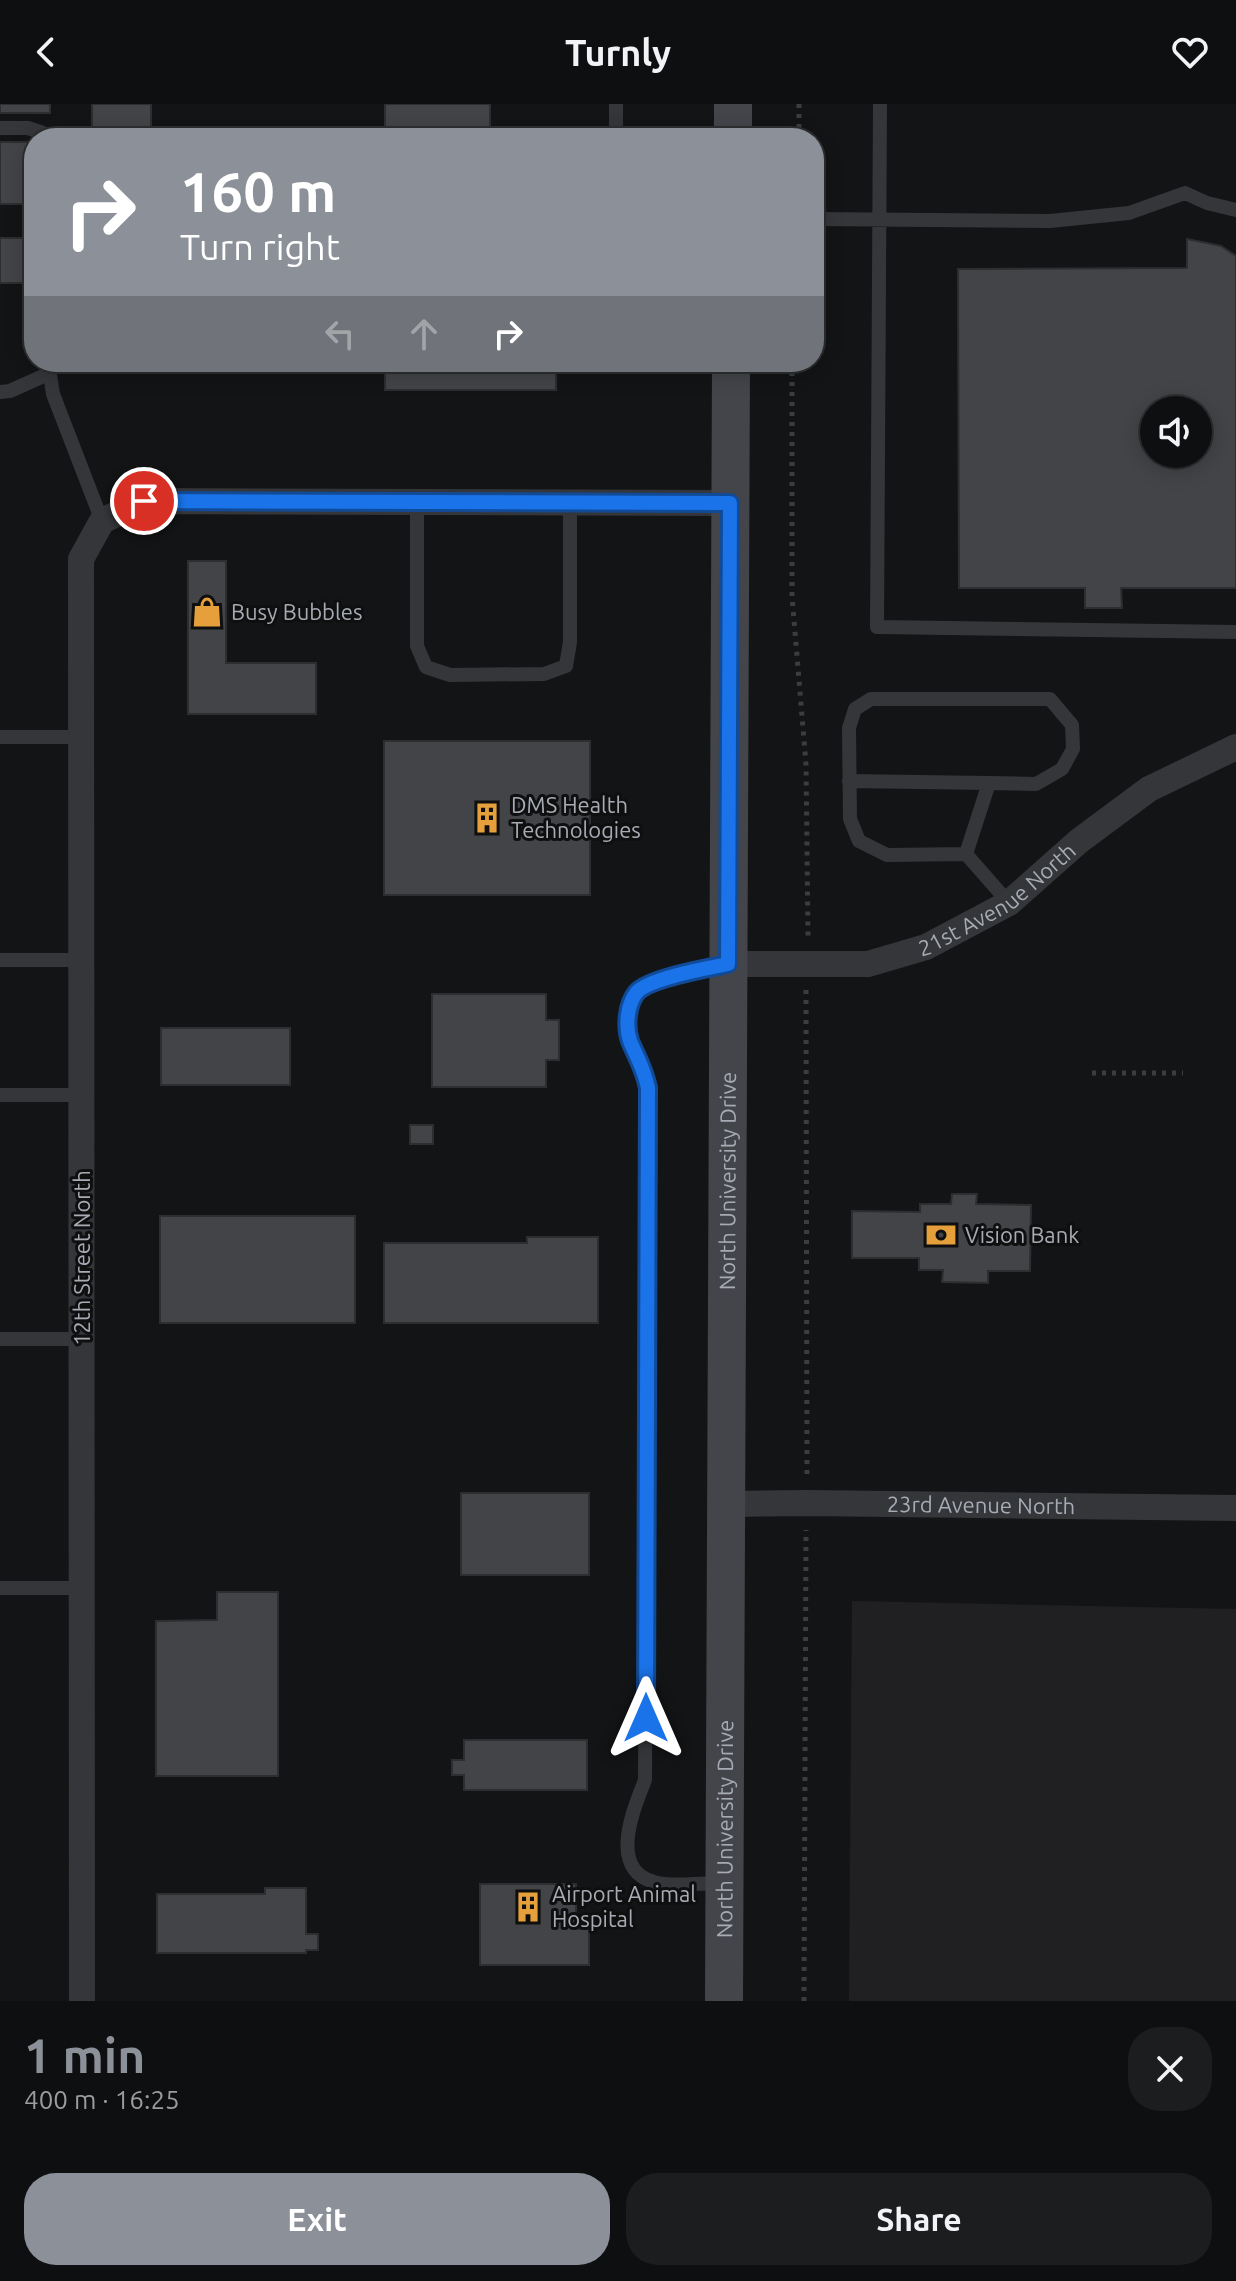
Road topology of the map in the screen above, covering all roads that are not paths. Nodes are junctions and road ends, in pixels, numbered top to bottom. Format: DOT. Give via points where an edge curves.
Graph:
graph roads {
  1 [pos="616,104"];
  2 [pos="733,104"];
  3 [pos="880,104"];
  4 [pos="0,128"];
  5 [pos="24,128"];
  6 [pos="616,128"];
  7 [pos="733,128"];
  8 [pos="1236,210"];
  9 [pos="824,219"];
  10 [pos="879,220"];
  11 [pos="41,372"];
  12 [pos="50,372"];
  13 [pos="731,372"];
  14 [pos="0,392"];
  15 [pos="417,502"];
  16 [pos="570,502"];
  17 [pos="730,503"];
  18 [pos="102,521"];
  19 [pos="1236,632"];
  20 [pos="0,737"];
  21 [pos="81,737"];
  22 [pos="1236,747"];
  23 [pos="849,781"];
  24 [pos="989,783"];
  25 [pos="966,854"];
  26 [pos="1009,903"];
  27 [pos="0,960"];
  28 [pos="81,960"];
  29 [pos="728,964"];
  30 [pos="0,1095"];
  31 [pos="82,1095"];
  32 [pos="0,1339"];
  33 [pos="82,1339"];
  34 [pos="727,1504"];
  35 [pos="1236,1508"];
  36 [pos="0,1588"];
  37 [pos="82,1588"];
  38 [pos="724,1883"];
  39 [pos="82,2001"];
  40 [pos="724,2001"];
  1 -- 6 [label="lane"];
  2 -- 7 [label="main road"];
  3 -- 10 [label="lane"];
  4 -- 5 [label="lane"];
  8 -- 10 [label="lane" via="1185,193 1129,213 1088,219"];
  9 -- 10 [label="lane"];
  10 -- 19 [label="lane" via="877,627"];
  11 -- 14 [label="lane"];
  12 -- 18 [label="lane" via="53,394"];
  13 -- 17 [label="main road, North University Drive"];
  15 -- 16 [label="street"];
  15 -- 16 [label="lane" via="417,646 426,667 450,675 544,674 566,666"];
  15 -- 18 [label="street" via="144,501"];
  16 -- 17 [label="street"];
  17 -- 29 [label="main road, North University Drive"];
  18 -- 21 [label="street, 12th Street North" via="81,559"];
  20 -- 21 [label="lane"];
  21 -- 28 [label="street, 12th Street North"];
  22 -- 26 [label="street, 21st Avenue North" via="1149,789"];
  23 -- 24 [label="lane"];
  23 -- 24 [label="lane" via="849,728 855,709 871,699 1050,699 1072,725 1073,749 1062,769 1036,784"];
  23 -- 25 [label="lane" via="850,819 859,841 887,855"];
  24 -- 25 [label="lane"];
  25 -- 26 [label="lane"];
  26 -- 29 [label="street, 21st Avenue North" via="926,947 868,964"];
  27 -- 28 [label="lane"];
  28 -- 31 [label="street, 12th Street North"];
  29 -- 34 [label="main road, North University Drive"];
  29 -- 38 [label="lane" via="672,976 638,991 627,1024 648,1088 645,1780 629,1820 628,1857 645,1878 663,1884"];
  30 -- 31 [label="lane"];
  31 -- 33 [label="street, 12th Street North"];
  32 -- 33 [label="lane"];
  33 -- 37 [label="street, 12th Street North"];
  34 -- 35 [label="street, 23rd Avenue North"];
  34 -- 38 [label="main road, North University Drive"];
  36 -- 37 [label="lane"];
  37 -- 39 [label="street, 12th Street North"];
  38 -- 40 [label="main road, North University Drive"];
}
